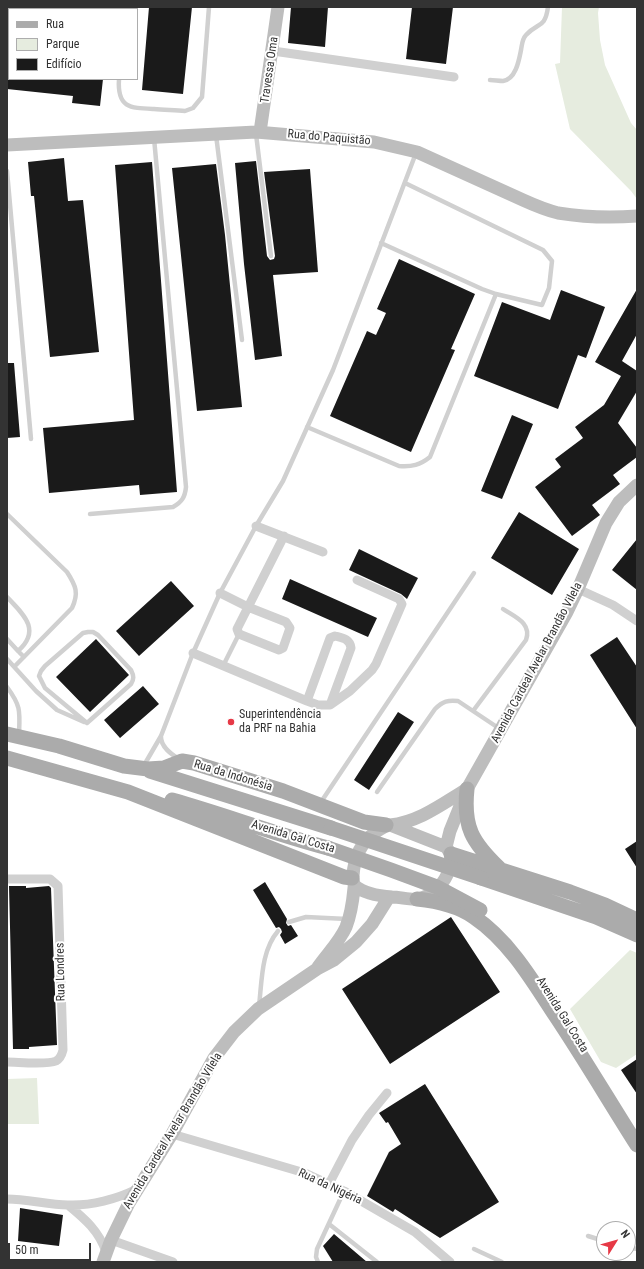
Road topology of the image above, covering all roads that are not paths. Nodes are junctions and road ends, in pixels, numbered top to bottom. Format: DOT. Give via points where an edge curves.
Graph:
graph roads {
  1 [pos="209,7"];
  2 [pos="278,7"];
  3 [pos="548,7"];
  4 [pos="273,51"];
  5 [pos="454,77"];
  6 [pos="119,80"];
  7 [pos="490,80"];
  8 [pos="258,132"];
  9 [pos="216,134"];
  10 [pos="154,137"];
  11 [pos="7,145"];
  12 [pos="417,152"];
  13 [pos="7,171"];
  14 [pos="404,183"];
  15 [pos="637,216"];
  16 [pos="381,244"];
  17 [pos="271,256"];
  18 [pos="496,294"];
  19 [pos="242,340"];
  20 [pos="307,427"];
  21 [pos="31,439"];
  22 [pos="637,485"];
  23 [pos="7,514"];
  24 [pos="90,514"];
  25 [pos="256,526"];
  26 [pos="284,536"];
  27 [pos="323,552"];
  28 [pos="474,573"];
  29 [pos="357,580"];
  30 [pos="578,589"];
  31 [pos="220,593"];
  32 [pos="7,598"];
  33 [pos="248,607"];
  34 [pos="503,609"];
  35 [pos="634,619"];
  36 [pos="637,628"];
  37 [pos="239,634"];
  38 [pos="7,639"];
  39 [pos="18,651"];
  40 [pos="193,653"];
  41 [pos="24,657"];
  42 [pos="7,659"];
  43 [pos="14,666"];
  44 [pos="223,666"];
  45 [pos="7,687"];
  46 [pos="307,701"];
  47 [pos="330,705"];
  48 [pos="473,711"];
  49 [pos="87,723"];
  50 [pos="501,730"];
  51 [pos="13,736"];
  52 [pos="161,736"];
  53 [pos="7,758"];
  54 [pos="182,762"];
  55 [pos="142,769"];
  56 [pos="467,789"];
  57 [pos="128,792"];
  58 [pos="377,792"];
  59 [pos="319,806"];
  60 [pos="388,825"];
  61 [pos="449,850"];
  62 [pos="501,870"];
  63 [pos="7,879"];
  64 [pos="353,882"];
  65 [pos="389,897"];
  66 [pos="417,899"];
  67 [pos="349,919"];
  68 [pos="637,920"];
  69 [pos="289,922"];
  70 [pos="278,931"];
  71 [pos="637,935"];
  72 [pos="317,968"];
  73 [pos="258,1009"];
  74 [pos="7,1062"];
  75 [pos="597,1081"];
  76 [pos="387,1093"];
  77 [pos="172,1134"];
  78 [pos="637,1145"];
  79 [pos="330,1184"];
  80 [pos="138,1189"];
  81 [pos="344,1191"];
  82 [pos="7,1199"];
  83 [pos="68,1205"];
  84 [pos="329,1224"];
  85 [pos="588,1236"];
  86 [pos="596,1238"];
  87 [pos="111,1240"];
  88 [pos="474,1249"];
  89 [pos="104,1257"];
  90 [pos="173,1262"];
  91 [pos="318,1262"];
  92 [pos="377,1262"];
  93 [pos="450,1262"];
  94 [pos="502,1262"];
  1 -- 6 [label="lane" via="202,98 193,108 185,111 132,108 123,102 118,90"];
  2 -- 4 [label="main road, Travessa Oma"];
  3 -- 7 [label="lane" via="544,22 522,40 519,59 511,77 504,81"];
  4 -- 5 [label="street"];
  4 -- 8 [label="main road, Travessa Oma"];
  8 -- 9 [label="main road, Rua do Paquistão"];
  8 -- 12 [label="main road, Rua do Paquistão" via="374,142"];
  8 -- 17 [label="lane"];
  9 -- 10 [label="main road, Rua do Paquistão"];
  9 -- 19 [label="lane"];
  10 -- 11 [label="main road, Rua do Paquistão"];
  10 -- 24 [label="lane" via="185,495 180,503 173,507"];
  12 -- 14 [label="lane"];
  12 -- 15 [label="main road, Rua do Paquistão" via="541,208 558,213"];
  13 -- 21 [label="lane"];
  14 -- 16 [label="lane"];
  14 -- 18 [label="lane" via="544,250 552,260 549,288 542,305"];
  16 -- 18 [label="lane"];
  16 -- 20 [label="lane" via="333,370"];
  18 -- 20 [label="lane" via="430,457 422,463 411,467 399,466"];
  20 -- 25 [label="lane" via="283,480"];
  22 -- 30 [label="main road, Avenida Cardeal Avelar Brandão Vilela" via="619,502 606,523"];
  23 -- 41 [label="lane" via="67,572 76,591 72,608"];
  25 -- 26 [label="street"];
  25 -- 31 [label="lane"];
  26 -- 27 [label="street"];
  26 -- 33 [label="street"];
  28 -- 59 [label="lane"];
  29 -- 47 [label="street" via="399,599 402,604 376,664 350,691"];
  30 -- 35 [label="street" via="613,605"];
  30 -- 50 [label="main road, Avenida Cardeal Avelar Brandão Vilela"];
  31 -- 33 [label="street"];
  31 -- 40 [label="lane"];
  32 -- 39 [label="lane" via="24,615 30,628 23,646"];
  33 -- 37 [label="street" via="237,629"];
  33 -- 37 [label="street" via="286,622 290,628 285,645 278,650"];
  34 -- 48 [label="lane" via="521,620 528,629 528,634"];
  35 -- 36 [label="street"];
  37 -- 44 [label="lane"];
  38 -- 39 [label="lane"];
  39 -- 41 [label="lane"];
  40 -- 44 [label="street"];
  40 -- 52 [label="lane"];
  41 -- 43 [label="lane"];
  42 -- 43 [label="lane"];
  43 -- 49 [label="lane" via="57,710"];
  44 -- 46 [label="street"];
  45 -- 51 [label="lane" via="19,707 20,719"];
  46 -- 47 [label="street"];
  46 -- 47 [label="street" via="330,638 336,636 347,640 351,648"];
  48 -- 50 [label="lane"];
  48 -- 58 [label="lane" via="458,701 442,702"];
  49 -- 49 [label="lane" via="131,684 134,675 93,632 83,633 44,666 39,676 45,688"];
  50 -- 56 [label="main road, Avenida Cardeal Avelar Brandão Vilela"];
  51 -- 55 [label="main road, Rua da Indonésia"];
  52 -- 54 [label="lane" via="164,747"];
  52 -- 55 [label="lane"];
  53 -- 57 [label="main road"];
  54 -- 55 [label="main road, Rua da Indonésia" via="164,768"];
  54 -- 59 [label="main road, Rua da Indonésia" via="210,768 282,791"];
  55 -- 71 [label="main road, bridge" via="481,878 596,917"];
  56 -- 60 [label="main road, Rua da Indonésia" via="422,817 401,824"];
  56 -- 61 [label="main road, Avenida Cardeal Avelar Brandão Vilela" via="450,831"];
  56 -- 62 [label="main road" via="465,806 469,830 479,848"];
  57 -- 64 [label="main road, Avenida Gal Costa" via="344,876"];
  57 -- 75 [label="main road, Avenida Gal Costa, bridge" via="151,794 285,837 328,848 436,887 480,910 520,949 562,1010 586,1051"];
  59 -- 60 [label="main road, Rua da Indonésia" via="364,822"];
  60 -- 61 [label="main road, Rua da Indonésia"];
  60 -- 64 [label="main road, Rua da Indonésia" via="372,834 360,847 356,855"];
  61 -- 62 [label="main road"];
  61 -- 66 [label="main road, Avenida Cardeal Avelar Brandão Vilela" via="447,874 440,886 432,893"];
  62 -- 68 [label="main road" via="570,892"];
  63 -- 74 [label="street, Rua Londres" via="50,879 58,886 63,1050 56,1061"];
  64 -- 65 [label="main road, Avenida Gal Costa" via="369,893"];
  64 -- 67 [label="main road, Avenida Cardeal Avelar Brandão Vilela"];
  65 -- 66 [label="main road, Avenida Gal Costa"];
  65 -- 72 [label="main road, Avenida Cardeal Avelar Brandão Vilela" via="363,934 334,960"];
  66 -- 75 [label="main road, Avenida Gal Costa" via="458,908 489,928 504,943 541,993"];
  67 -- 69 [label="lane" via="311,916"];
  67 -- 72 [label="main road, Avenida Cardeal Avelar Brandão Vilela" via="340,938"];
  70 -- 73 [label="lane" via="270,941 266,955"];
  72 -- 73 [label="main road, Avenida Cardeal Avelar Brandão Vilela"];
  73 -- 77 [label="main road, Avenida Cardeal Avelar Brandão Vilela" via="234,1032 214,1058"];
  75 -- 78 [label="main road, Avenida Gal Costa"];
  76 -- 79 [label="street" via="352,1140"];
  77 -- 79 [label="street, Rua da Nigéria" via="305,1173"];
  77 -- 80 [label="main road, Avenida Cardeal Avelar Brandão Vilela"];
  79 -- 81 [label="street, Rua da Nigéria"];
  80 -- 83 [label="street" via="103,1201"];
  80 -- 87 [label="main road, Avenida Cardeal Avelar Brandão Vilela"];
  81 -- 84 [label="lane"];
  81 -- 93 [label="street, Rua da Nigéria" via="415,1232"];
  82 -- 83 [label="street"];
  83 -- 89 [label="street" via="82,1216 102,1240"];
  84 -- 91 [label="lane" via="317,1249"];
  84 -- 92 [label="lane"];
  85 -- 86 [label="lane"];
  87 -- 89 [label="main road, Avenida Cardeal Avelar Brandão Vilela"];
  87 -- 90 [label="street"];
  88 -- 94 [label="lane"];
}
